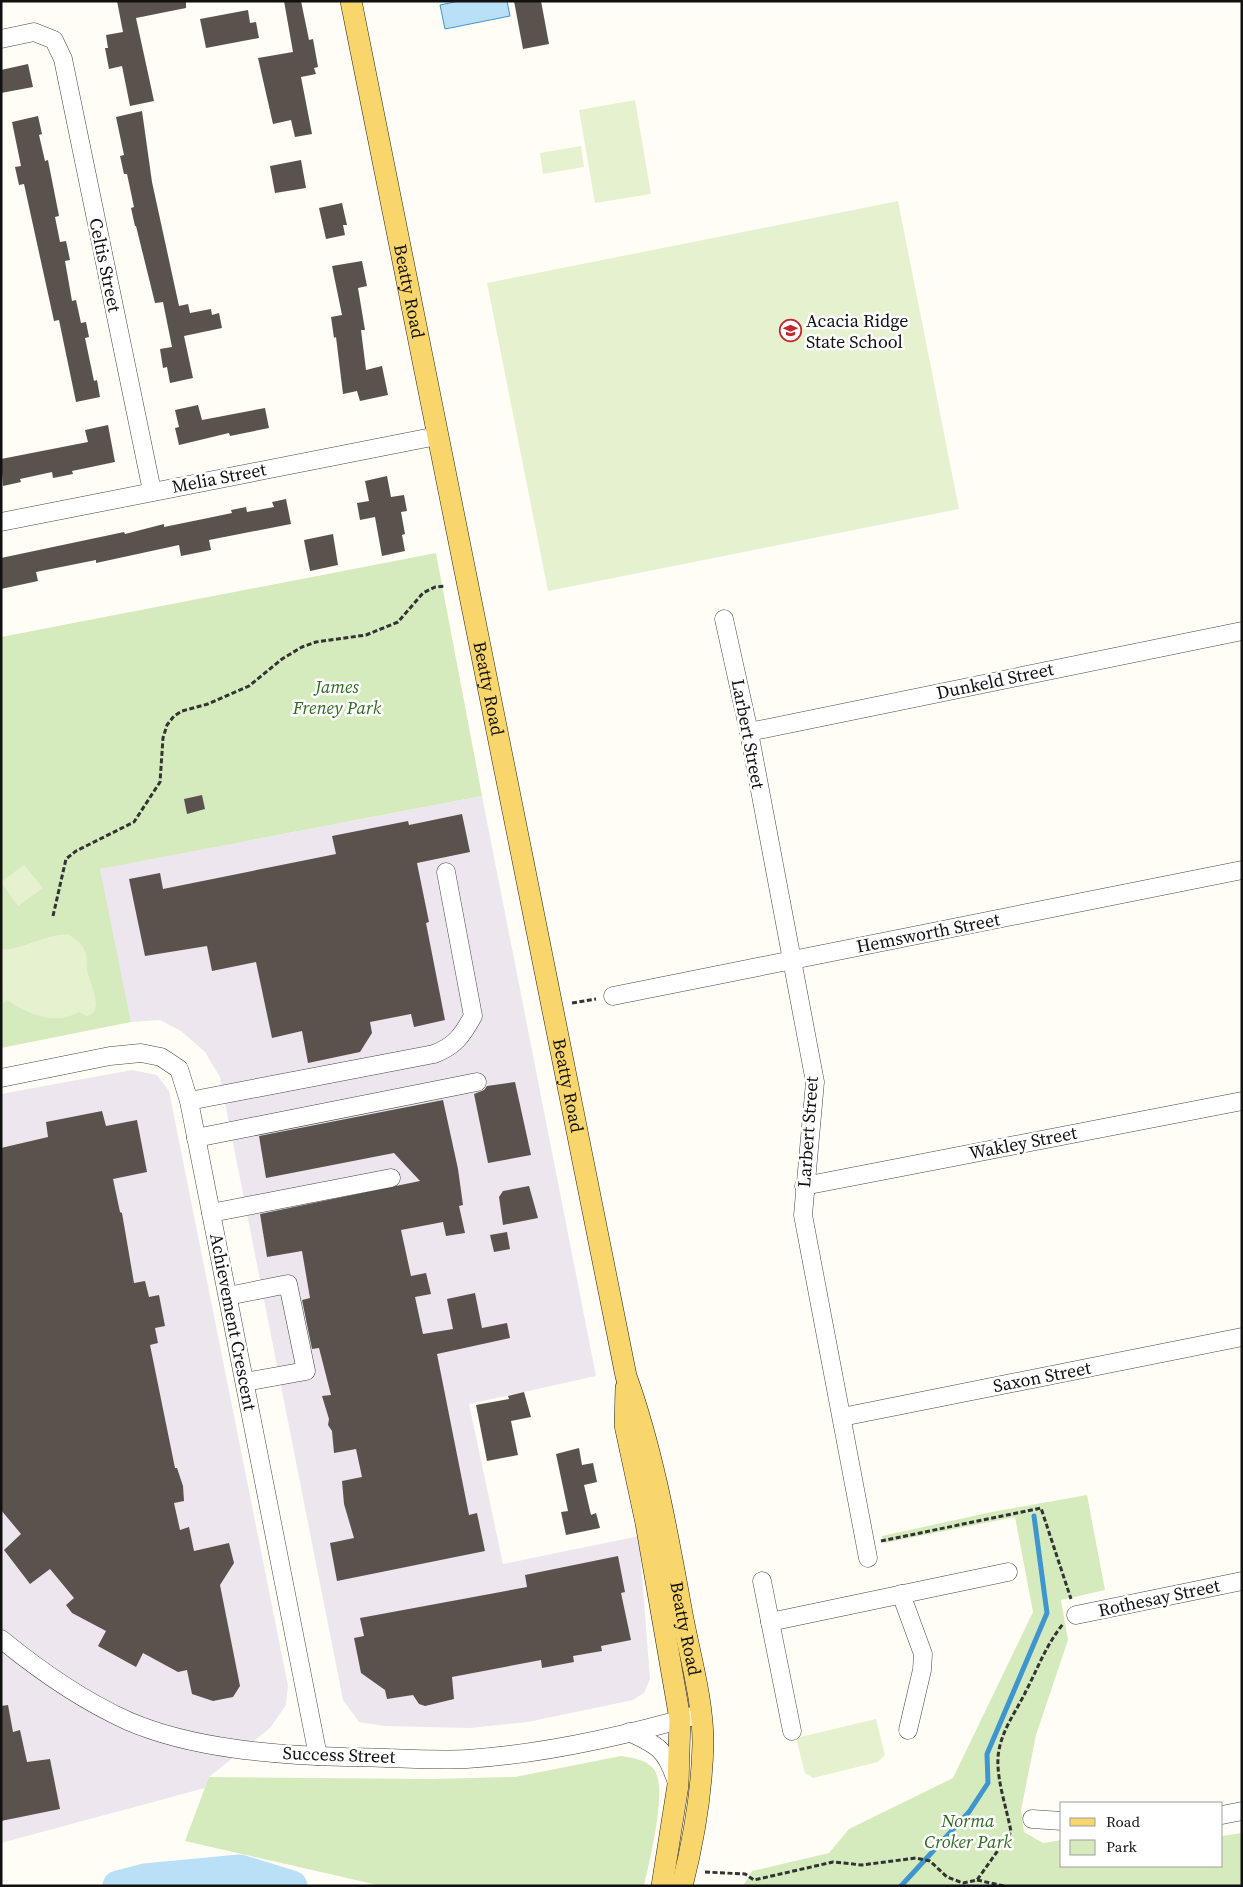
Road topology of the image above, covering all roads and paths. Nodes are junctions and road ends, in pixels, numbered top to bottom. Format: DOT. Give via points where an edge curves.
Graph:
graph roads {
  1 [pos="351,1"];
  2 [pos="1,39"];
  3 [pos="437,436"];
  4 [pos="152,491"];
  5 [pos="1,522"];
  6 [pos="445,586"];
  7 [pos="724,619"];
  8 [pos="1242,631"];
  9 [pos="749,732"];
  10 [pos="1242,870"];
  11 [pos="446,872"];
  12 [pos="52,916"];
  13 [pos="792,960"];
  14 [pos="613,996"];
  15 [pos="572,1003"];
  16 [pos="1,1078"];
  17 [pos="477,1082"];
  18 [pos="189,1101"];
  19 [pos="1242,1101"];
  20 [pos="196,1138"];
  21 [pos="391,1178"];
  22 [pos="804,1186"];
  23 [pos="211,1213"];
  24 [pos="228,1296"];
  25 [pos="1242,1337"];
  26 [pos="245,1382"];
  27 [pos="842,1417"];
  28 [pos="867,1551"];
  29 [pos="1008,1572"];
  30 [pos="762,1581"];
  31 [pos="1242,1581"];
  32 [pos="901,1594"];
  33 [pos="1076,1615"];
  34 [pos="770,1622"];
  35 [pos="1,1639"];
  36 [pos="690,1716"];
  37 [pos="908,1730"];
  38 [pos="792,1731"];
  39 [pos="630,1732"];
  40 [pos="318,1756"];
  41 [pos="678,1785"];
  42 [pos="1242,1811"];
  43 [pos="1223,1815"];
  44 [pos="1032,1819"];
  45 [pos="1060,1821"];
  46 [pos="684,1878"];
  47 [pos="977,1880"];
  48 [pos="662,1886"];
  49 [pos="1004,1886"];
  1 -- 3 [label="main road, Beatty Road"];
  2 -- 4 [label="street, Celtis Street" via="34,32 54,40 63,59"];
  3 -- 4 [label="street, Melia Street"];
  3 -- 36 [label="main road, Beatty Road" via="626,1376 641,1419 663,1513"];
  4 -- 5 [label="street, Melia Street"];
  6 -- 12 [label="path" via="423,594 398,622 366,635 302,647 249,686 174,716 163,738 160,782 134,822 76,850 66,859"];
  7 -- 9 [label="street, Larbert Street"];
  8 -- 9 [label="street, Dunkeld Street"];
  9 -- 13 [label="street, Larbert Street"];
  10 -- 13 [label="street, Hemsworth Street"];
  11 -- 18 [label="street" via="472,1016 464,1033 449,1048 434,1054"];
  13 -- 14 [label="street, Hemsworth Street"];
  13 -- 22 [label="street, Larbert Street" via="815,1082"];
  14 -- 15 [label="path"];
  16 -- 18 [label="street, Achievement Crescent" via="141,1053 161,1057 179,1070"];
  17 -- 20 [label="street"];
  18 -- 20 [label="street, Achievement Crescent"];
  19 -- 22 [label="street, Wakley Street"];
  20 -- 23 [label="street, Achievement Crescent"];
  21 -- 23 [label="street"];
  22 -- 27 [label="street, Larbert Street" via="803,1215"];
  23 -- 24 [label="street, Achievement Crescent"];
  24 -- 26 [label="street, Achievement Crescent"];
  24 -- 26 [label="street" via="288,1284 306,1371"];
  25 -- 27 [label="street, Saxon Street"];
  26 -- 40 [label="street, Achievement Crescent"];
  27 -- 28 [label="street, Larbert Street"];
  28 -- 33 [label="path" via="1041,1508"];
  29 -- 32 [label="street"];
  30 -- 34 [label="street"];
  31 -- 33 [label="street, Rothesay Street"];
  32 -- 34 [label="street"];
  32 -- 37 [label="street" via="923,1654"];
  33 -- 47 [label="path" via="1067,1620 1044,1651 1006,1727 999,1750 999,1774 1011,1832"];
  34 -- 38 [label="street"];
  35 -- 40 [label="street, Success Street" via="35,1667 82,1697 129,1721 181,1738 235,1750"];
  36 -- 39 [label="street, Success Street"];
  36 -- 41 [label="main road, Beatty Road"];
  36 -- 46 [label="main road, Beatty Road" via="703,1742 697,1818"];
  39 -- 40 [label="street, Success Street" via="521,1753 466,1759"];
  39 -- 41 [label="street" via="653,1743 669,1759"];
  41 -- 48 [label="main road, Beatty Road"];
  42 -- 43 [label="street"];
  44 -- 45 [label="street"];
  46 -- 47 [label="path" via="745,1874 754,1880 833,1862 862,1865 916,1858 930,1861 947,1877 963,1883"];
  47 -- 49 [label="path"];
}
